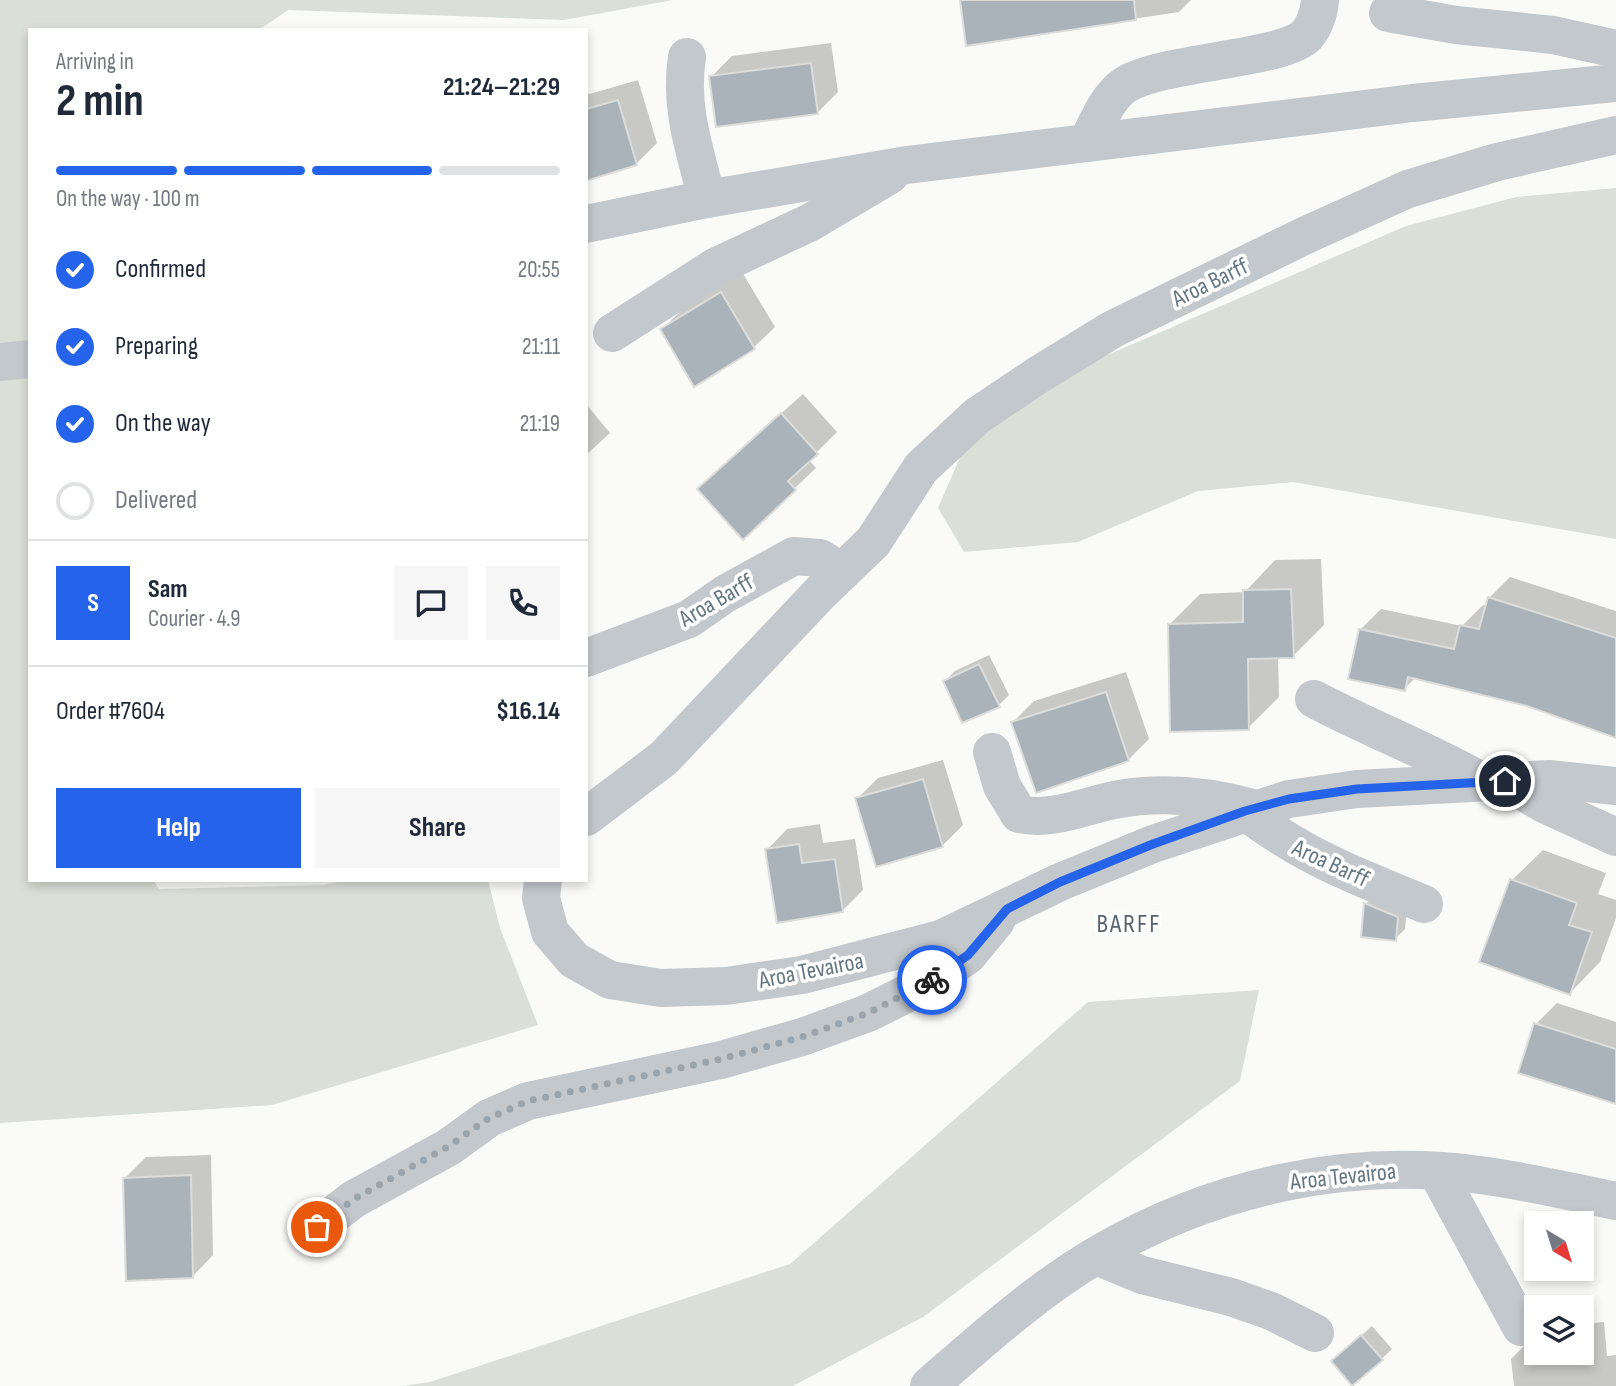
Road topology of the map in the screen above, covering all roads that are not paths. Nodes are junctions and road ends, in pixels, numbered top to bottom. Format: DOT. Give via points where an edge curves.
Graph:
graph roads {
  1 [pos="1320,0"];
  2 [pos="1388,13"];
  3 [pos="1616,49"];
  4 [pos="687,57"];
  5 [pos="1616,83"];
  6 [pos="1616,135"];
  7 [pos="1087,143"];
  8 [pos="907,164"];
  9 [pos="708,199"];
  10 [pos="590,227"];
  11 [pos="612,333"];
  12 [pos="28,359"];
  13 [pos="0,362"];
  14 [pos="842,572"];
  15 [pos="588,657"];
  16 [pos="1314,699"];
  17 [pos="992,752"];
  18 [pos="1494,782"];
  19 [pos="1616,786"];
  20 [pos="1249,810"];
  21 [pos="588,815"];
  22 [pos="1616,837"];
  23 [pos="543,882"];
  24 [pos="1424,904"];
  25 [pos="1007,909"];
  26 [pos="1437,1172"];
  27 [pos="1616,1201"];
  28 [pos="317,1227"];
  29 [pos="1096,1255"];
  30 [pos="1521,1327"];
  31 [pos="1315,1333"];
  32 [pos="929,1386"];
  1 -- 7 [label="street" via="1306,36 1277,48 1167,71 1125,85 1104,110"];
  2 -- 3 [label="street" via="1553,35"];
  4 -- 9 [label="street" via="682,85 687,124"];
  5 -- 7 [label="street"];
  6 -- 14 [label="street, Aroa Barff" via="1497,162 1408,190 1114,329 977,416 920,468 873,542"];
  7 -- 8 [label="street"];
  8 -- 9 [label="street"];
  8 -- 11 [label="street" via="811,222 715,268"];
  9 -- 10 [label="street"];
  12 -- 13 [label="street"];
  14 -- 15 [label="street, Aroa Barff" via="820,558 794,556 689,619"];
  14 -- 21 [label="street" via="664,758"];
  16 -- 18 [label="street"];
  17 -- 20 [label="street, Aroa Barff" via="1002,786 1019,814 1039,818 1117,799 1208,796"];
  18 -- 19 [label="street, Aroa Tevairoa" via="1549,779"];
  18 -- 20 [label="street, Aroa Tevairoa" via="1357,789"];
  18 -- 22 [label="street"];
  20 -- 24 [label="street, Aroa Barff" via="1282,840"];
  20 -- 25 [label="street, Aroa Tevairoa" via="1060,882"];
  23 -- 25 [label="street, Aroa Tevairoa" via="541,898 550,932 574,960 610,980 661,988 726,986 816,972 941,939"];
  25 -- 28 [label="street" via="968,955 926,984 868,1013 721,1059 528,1101 489,1118 354,1199"];
  26 -- 27 [label="street, Aroa Tevairoa" via="1479,1175"];
  26 -- 29 [label="street, Aroa Tevairoa" via="1327,1173 1249,1189 1164,1221"];
  26 -- 30 [label="street"];
  29 -- 31 [label="street" via="1142,1275 1271,1311"];
  29 -- 32 [label="street, Aroa Tevairoa" via="1019,1310"];
}
